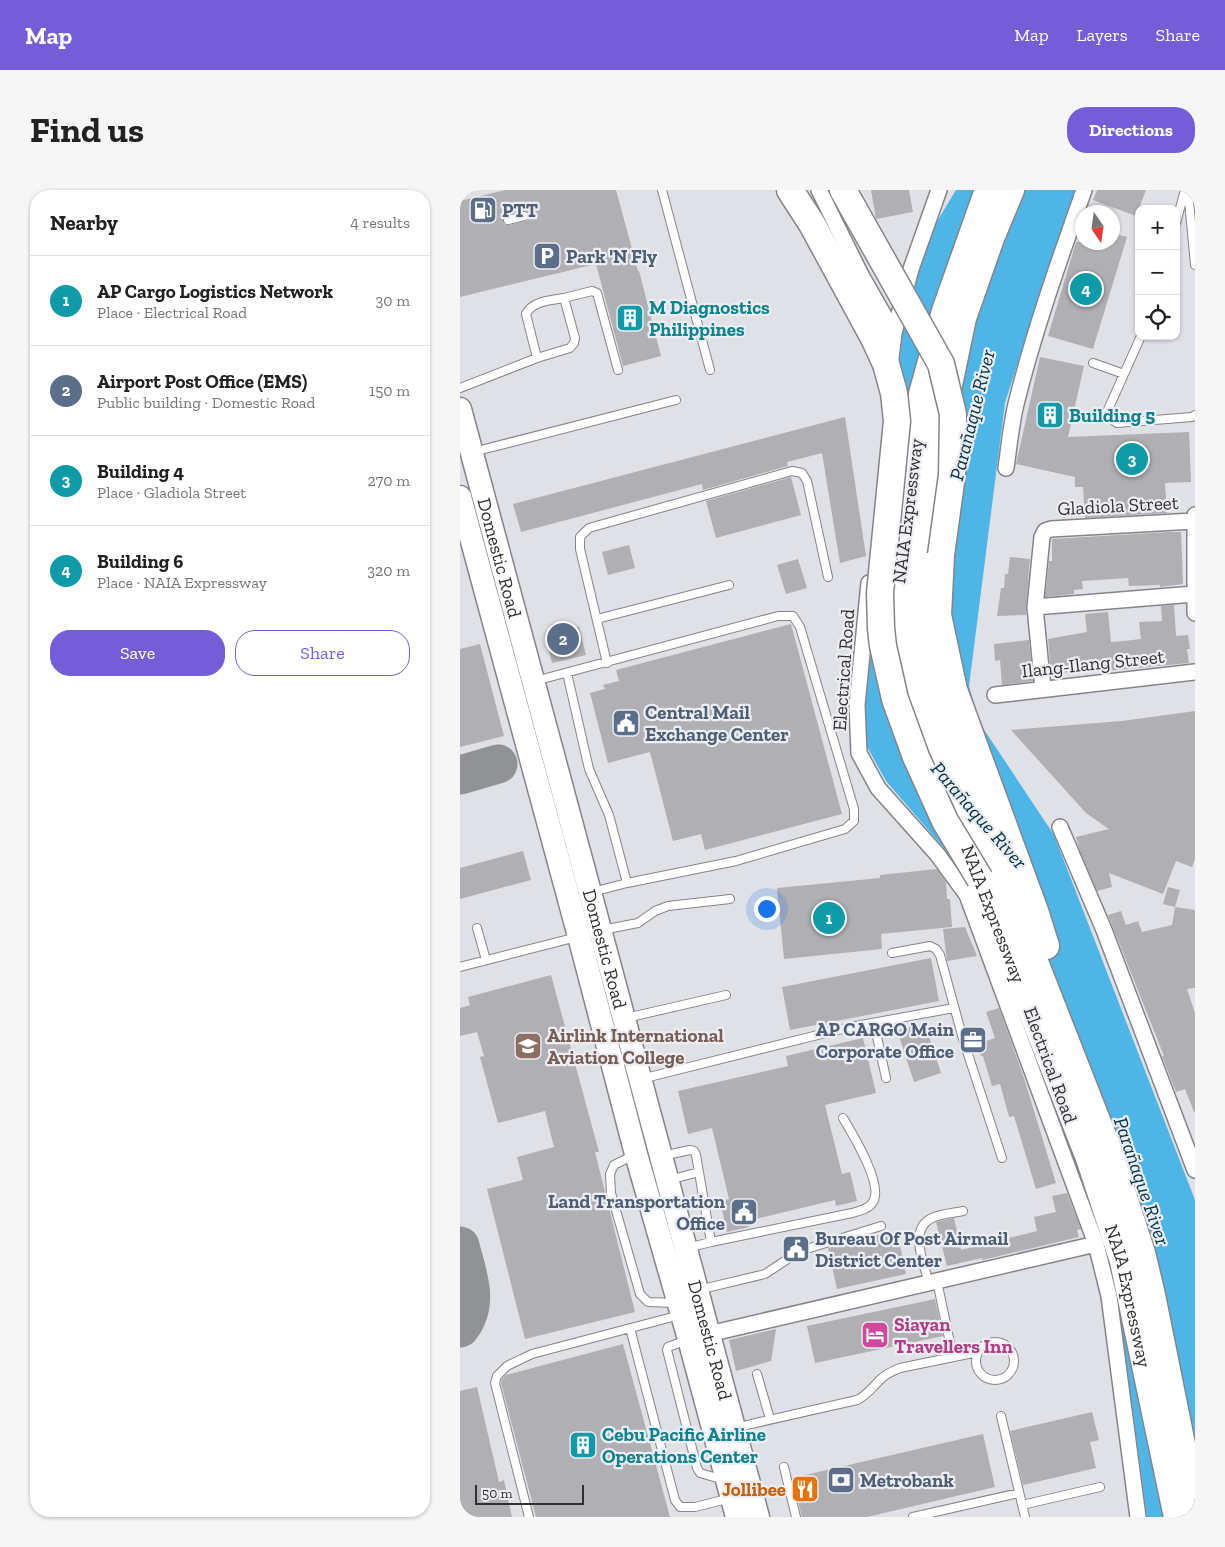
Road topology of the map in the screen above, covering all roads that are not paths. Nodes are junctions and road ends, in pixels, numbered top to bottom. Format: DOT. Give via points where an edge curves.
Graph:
graph roads {
  1 [pos="662,190"];
  2 [pos="790,190"];
  3 [pos="819,190"];
  4 [pos="843,190"];
  5 [pos="939,190"];
  6 [pos="988,190"];
  7 [pos="1011,190"];
  8 [pos="1084,190"];
  9 [pos="1187,190"];
  10 [pos="1180,211"];
  11 [pos="524,216"];
  12 [pos="508,220"];
  13 [pos="1195,265"];
  14 [pos="564,298"];
  15 [pos="894,333"];
  16 [pos="1139,340"];
  17 [pos="538,358"];
  18 [pos="1093,363"];
  19 [pos="618,370"];
  20 [pos="710,370"];
  21 [pos="1124,374"];
  22 [pos="460,388"];
  23 [pos="676,400"];
  24 [pos="460,409"];
  25 [pos="1195,415"];
  26 [pos="471,452"];
  27 [pos="1006,468"];
  28 [pos="460,496"];
  29 [pos="1195,516"];
  30 [pos="1194,521"];
  31 [pos="475,527"];
  32 [pos="828,577"];
  33 [pos="729,585"];
  34 [pos="1194,594"];
  35 [pos="1034,607"];
  36 [pos="1195,613"];
  37 [pos="597,619"];
  38 [pos="607,663"];
  39 [pos="1195,672"];
  40 [pos="566,673"];
  41 [pos="522,685"];
  42 [pos="1043,689"];
  43 [pos="995,694"];
  44 [pos="1060,827"];
  45 [pos="980,879"];
  46 [pos="627,883"];
  47 [pos="590,892"];
  48 [pos="730,899"];
  49 [pos="478,928"];
  50 [pos="590,933"];
  51 [pos="892,953"];
  52 [pos="486,960"];
  53 [pos="460,967"];
  54 [pos="726,995"];
  55 [pos="954,1008"];
  56 [pos="623,1018"];
  57 [pos="874,1022"];
  58 [pos="1062,1033"];
  59 [pos="886,1078"];
  60 [pos="629,1082"];
  61 [pos="843,1118"];
  62 [pos="636,1154"];
  63 [pos="660,1156"];
  64 [pos="1002,1158"];
  65 [pos="1195,1170"];
  66 [pos="699,1172"];
  67 [pos="667,1180"];
  68 [pos="963,1211"];
  69 [pos="881,1226"];
  70 [pos="711,1242"];
  71 [pos="1096,1244"];
  72 [pos="675,1251"];
  73 [pos="933,1282"];
  74 [pos="691,1307"];
  75 [pos="630,1328"];
  76 [pos="699,1337"];
  77 [pos="978,1352"];
  78 [pos="953,1357"];
  79 [pos="757,1374"];
  80 [pos="1001,1416"];
  81 [pos="770,1419"];
  82 [pos="735,1429"];
  83 [pos="784,1467"];
  84 [pos="1100,1487"];
  85 [pos="739,1489"];
  86 [pos="1019,1493"];
  87 [pos="1022,1505"];
  88 [pos="1195,1508"];
  89 [pos="529,1517"];
  90 [pos="758,1517"];
  91 [pos="796,1517"];
  92 [pos="913,1517"];
  93 [pos="1025,1517"];
  94 [pos="1138,1517"];
  95 [pos="1177,1517"];
  1 -- 20 [label="lane"];
  2 -- 45 [label="highway, bridge" via="874,338 891,381 897,421 880,593 883,646 895,699 916,757 945,821"];
  3 -- 15 [label="street" via="861,276"];
  4 -- 58 [label="highway, bridge" via="941,364 953,414 952,475 941,554 938,615 954,690 1048,952"];
  5 -- 15 [label="street, Electrical Road" via="911,268"];
  6 -- 45 [label="highway, NAIA Expressway, bridge" via="944,311 922,394 902,525 898,601 902,655 913,697"];
  7 -- 58 [label="highway, NAIA Expressway, bridge" via="962,318 931,481 923,539 920,600 925,650 941,710"];
  8 -- 27 [label="street" via="1032,345 1016,406"];
  9 -- 10 [label="lane"];
  9 -- 13 [label="lane"];
  11 -- 12 [label="lane"];
  14 -- 17 [label="lane" via="574,343 570,348"];
  14 -- 17 [label="lane" via="528,308 526,314"];
  14 -- 19 [label="lane" via="592,291 597,293"];
  15 -- 71 [label="street, Electrical Road" via="857,705 859,753 878,788 937,854 966,895"];
  16 -- 21 [label="lane"];
  17 -- 22 [label="lane"];
  18 -- 21 [label="lane"];
  21 -- 25 [label="lane" via="1107,412 1117,423"];
  23 -- 26 [label="lane"];
  24 -- 26 [label="main road, Domestic Road"];
  26 -- 31 [label="main road, Domestic Road"];
  28 -- 31 [label="main road, Domestic Road"];
  29 -- 30 [label="street"];
  30 -- 34 [label="street"];
  30 -- 35 [label="street, Gladiola Street" via="1045,531"];
  31 -- 41 [label="main road, Domestic Road"];
  32 -- 37 [label="lane" via="807,481 802,473 792,471 589,528 580,536 580,549"];
  33 -- 37 [label="lane"];
  34 -- 35 [label="street"];
  34 -- 36 [label="street"];
  35 -- 42 [label="street"];
  37 -- 38 [label="lane"];
  38 -- 40 [label="lane"];
  38 -- 46 [label="lane" via="778,616 793,616 800,627 854,808 854,821 845,829 736,861"];
  39 -- 42 [label="street, Ilang-Ilang Street"];
  40 -- 41 [label="lane"];
  40 -- 46 [label="lane" via="589,770 609,815"];
  41 -- 47 [label="main road, Domestic Road"];
  41 -- 50 [label="main road, Domestic Road"];
  42 -- 43 [label="street, Ilang-Ilang Street"];
  44 -- 65 [label="street" via="1104,930"];
  45 -- 95 [label="highway, NAIA Expressway" via="1089,1158 1123,1261"];
  46 -- 47 [label="lane"];
  47 -- 50 [label="main road, Domestic Road"];
  48 -- 50 [label="lane" via="668,906 638,923"];
  49 -- 52 [label="lane"];
  50 -- 52 [label="lane"];
  50 -- 56 [label="main road, Domestic Road"];
  50 -- 60 [label="main road, Domestic Road"];
  51 -- 55 [label="lane" via="930,946 936,949"];
  52 -- 53 [label="lane"];
  54 -- 56 [label="lane"];
  55 -- 57 [label="lane"];
  55 -- 64 [label="lane"];
  56 -- 60 [label="main road, Domestic Road"];
  57 -- 59 [label="lane"];
  57 -- 60 [label="lane"];
  58 -- 88 [label="highway, NAIA Expressway" via="1109,1151 1142,1253"];
  60 -- 62 [label="main road, Domestic Road"];
  60 -- 63 [label="main road, Domestic Road"];
  61 -- 70 [label="lane" via="869,1168 874,1190 872,1204 852,1213"];
  62 -- 72 [label="main road, Domestic Road"];
  62 -- 74 [label="lane" via="614,1165 610,1174 611,1193 640,1294 648,1302"];
  63 -- 66 [label="lane" via="694,1151"];
  63 -- 67 [label="main road, Domestic Road"];
  66 -- 67 [label="lane"];
  66 -- 70 [label="lane"];
  67 -- 72 [label="main road, Domestic Road"];
  68 -- 73 [label="lane" via="932,1218 918,1234"];
  69 -- 74 [label="lane" via="800,1251 765,1274"];
  70 -- 72 [label="lane"];
  71 -- 73 [label="street"];
  71 -- 94 [label="street, Electrical Road" via="1108,1296"];
  72 -- 74 [label="main road, Domestic Road"];
  73 -- 76 [label="street"];
  73 -- 78 [label="lane"];
  74 -- 75 [label="lane"];
  74 -- 76 [label="main road, Domestic Road"];
  75 -- 85 [label="lane" via="675,1500 680,1507 688,1508"];
  75 -- 89 [label="lane" via="532,1354 506,1366 497,1376 495,1383"];
  76 -- 82 [label="main road, Domestic Road"];
  76 -- 85 [label="main road, Domestic Road"];
  77 -- 77 [label="lane" via="978,1370 987,1378 999,1380 1014,1368 1014,1355 1000,1342 987,1343"];
  77 -- 78 [label="lane"];
  78 -- 81 [label="lane" via="900,1368 889,1373 857,1400"];
  79 -- 81 [label="lane"];
  80 -- 86 [label="lane"];
  81 -- 82 [label="lane"];
  82 -- 85 [label="main road, Domestic Road"];
  83 -- 91 [label="lane"];
  84 -- 87 [label="lane"];
  85 -- 90 [label="main road, Domestic Road"];
  86 -- 87 [label="lane"];
  86 -- 92 [label="lane"];
  87 -- 93 [label="lane"];
}
